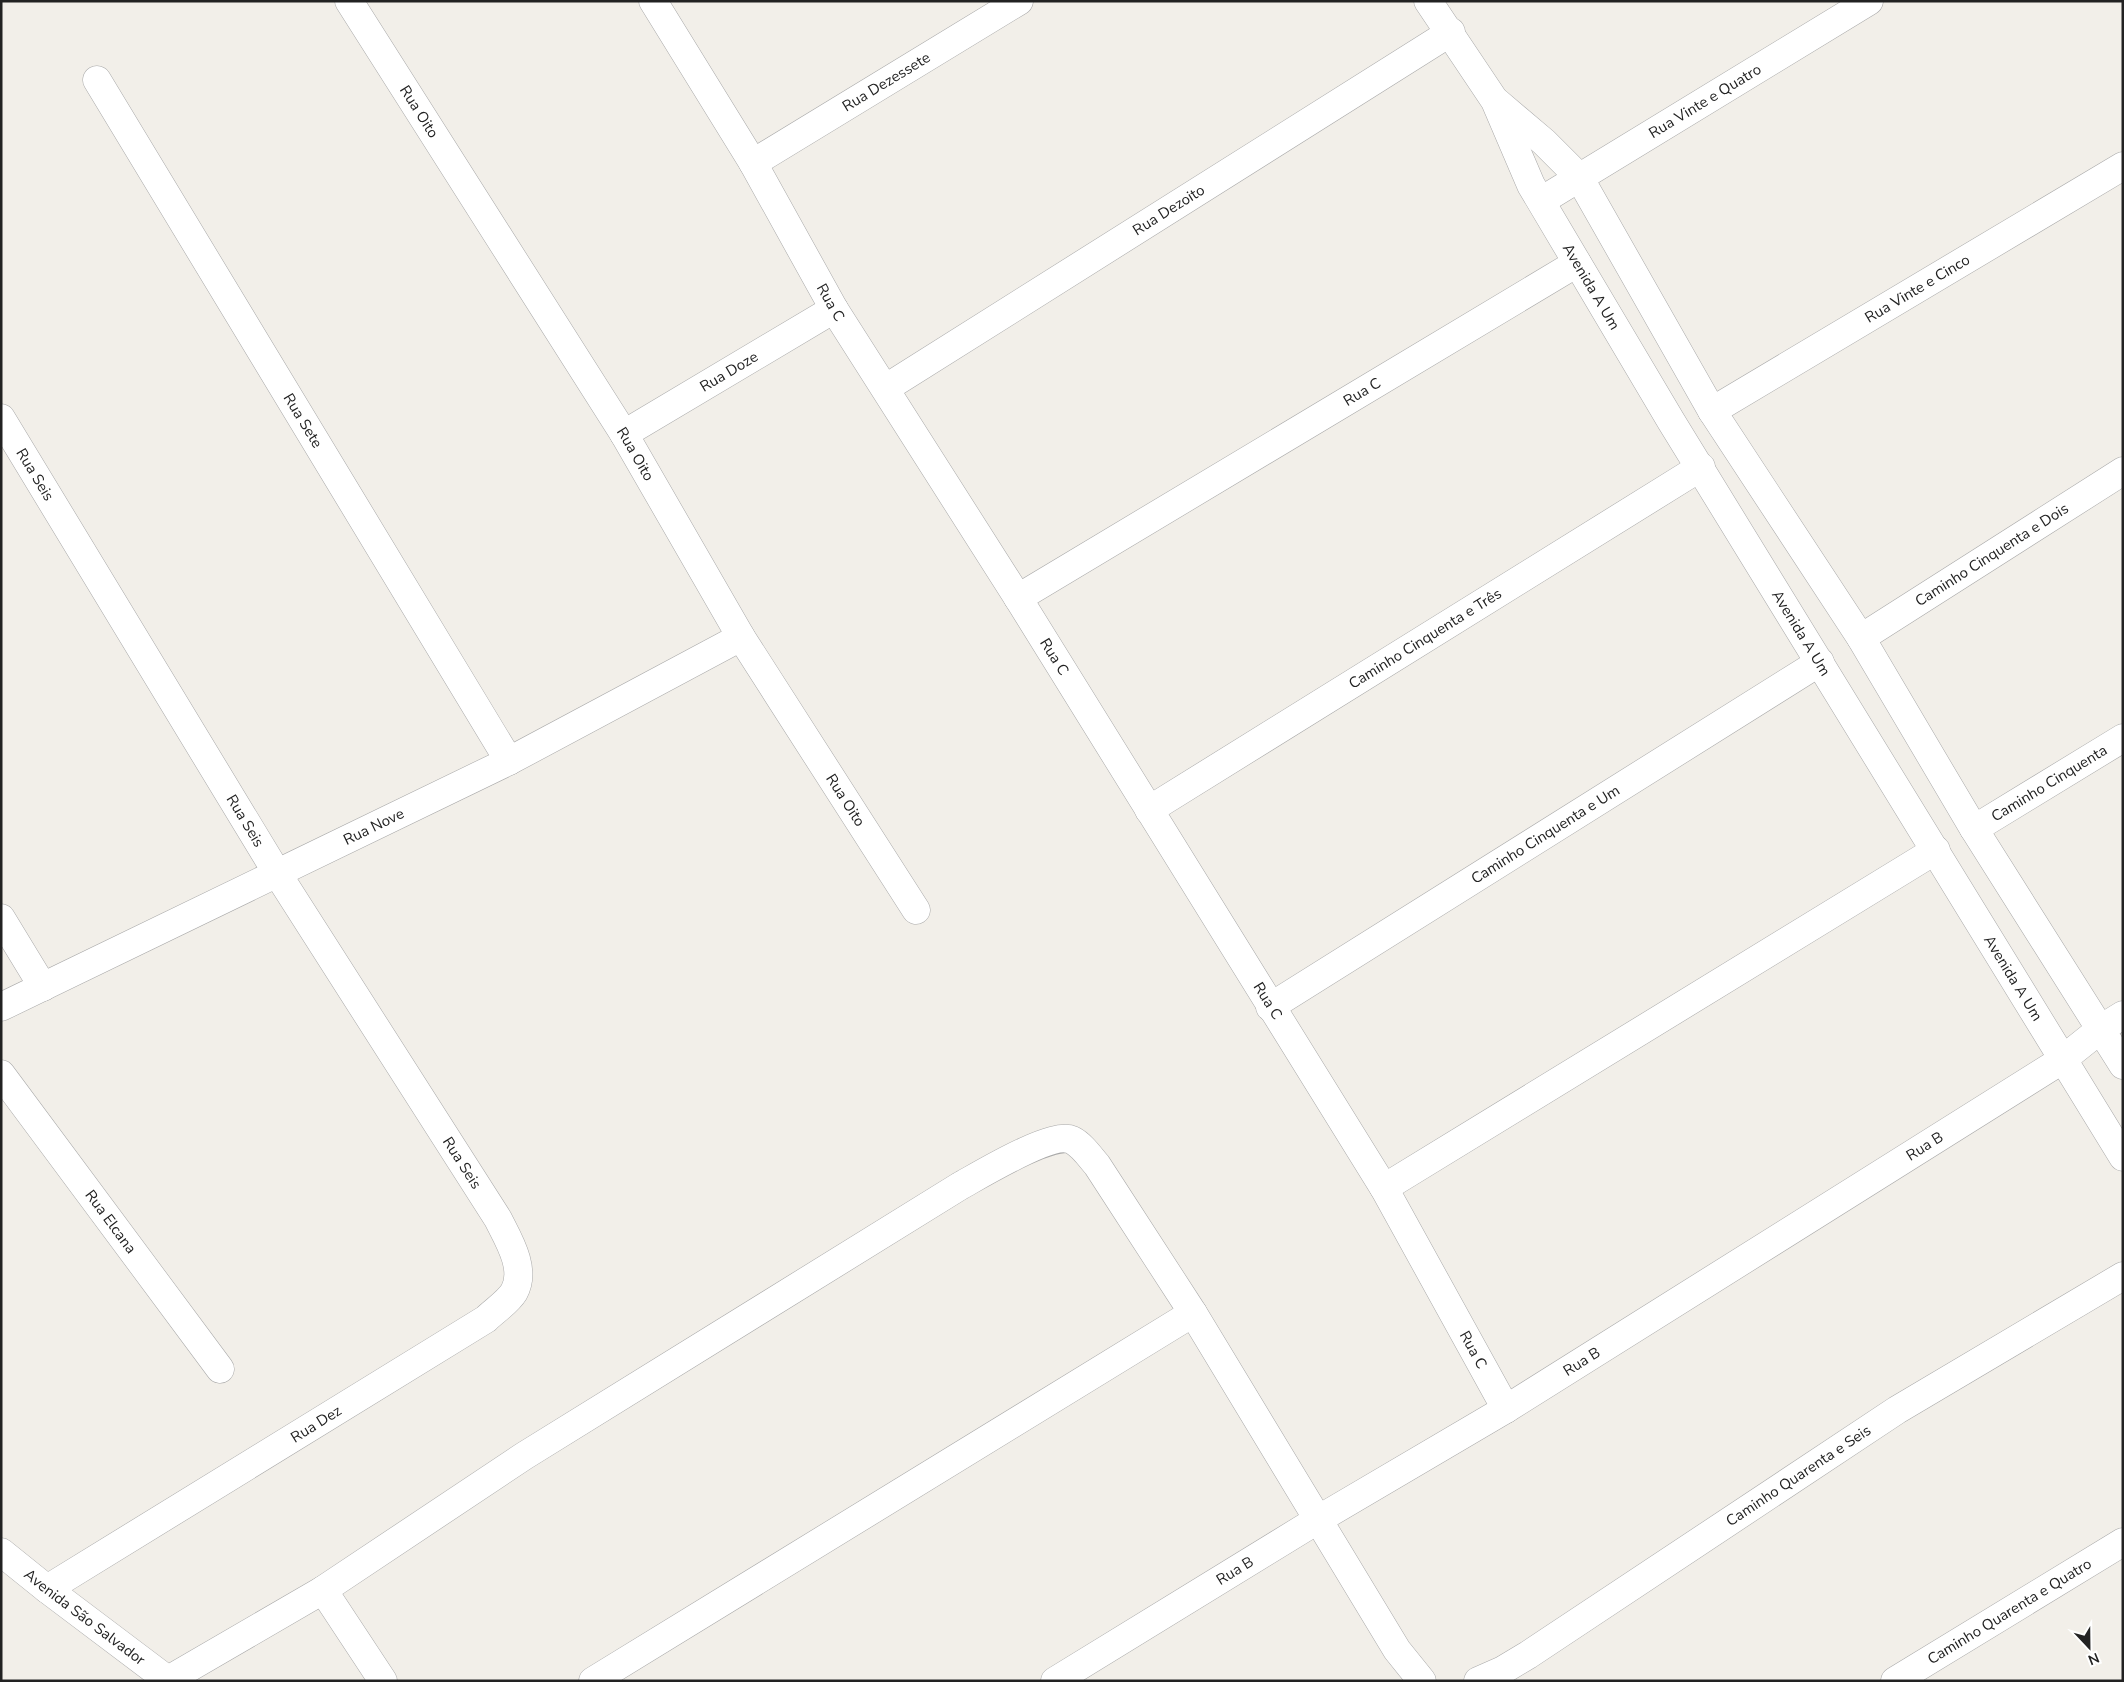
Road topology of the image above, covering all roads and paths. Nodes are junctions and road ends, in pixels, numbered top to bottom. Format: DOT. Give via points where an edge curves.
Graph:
graph roads {
  1 [pos="349,1"];
  2 [pos="653,1"];
  3 [pos="1019,1"];
  4 [pos="1428,1"];
  5 [pos="1869,1"];
  6 [pos="1451,32"];
  7 [pos="97,80"];
  8 [pos="1495,101"];
  9 [pos="753,163"];
  10 [pos="2123,166"];
  11 [pos="1579,177"];
  12 [pos="1541,201"];
  13 [pos="1578,263"];
  14 [pos="834,309"];
  15 [pos="886,388"];
  16 [pos="1712,412"];
  17 [pos="1,418"];
  18 [pos="624,434"];
  19 [pos="1701,467"];
  20 [pos="2123,472"];
  21 [pos="1018,598"];
  22 [pos="741,637"];
  23 [pos="1861,638"];
  24 [pos="1820,662"];
  25 [pos="2123,738"];
  26 [pos="509,761"];
  27 [pos="1148,810"];
  28 [pos="1974,829"];
  29 [pos="1936,850"];
  30 [pos="277,873"];
  31 [pos="916,910"];
  32 [pos="1,918"];
  33 [pos="43,987"];
  34 [pos="1,1007"];
  35 [pos="1270,1007"];
  36 [pos="2112,1022"];
  37 [pos="2062,1060"];
  38 [pos="2123,1065"];
  39 [pos="1,1074"];
  40 [pos="2123,1157"];
  41 [pos="1384,1188"];
  42 [pos="498,1219"];
  43 [pos="2123,1276"];
  44 [pos="1193,1313"];
  45 [pos="220,1369"];
  46 [pos="1506,1409"];
  47 [pos="1319,1519"];
  48 [pos="2123,1542"];
  49 [pos="1,1552"];
  50 [pos="47,1589"];
  51 [pos="323,1590"];
  52 [pos="169,1680"];
  53 [pos="383,1681"];
  54 [pos="593,1681"];
  55 [pos="1055,1681"];
  56 [pos="1422,1681"];
  57 [pos="1478,1681"];
  58 [pos="1894,1681"];
  1 -- 18 [label="street, Rua Oito"];
  2 -- 9 [label="street, Rua C"];
  3 -- 9 [label="street, Rua Dezessete"];
  4 -- 6 [label="street, Avenida A Um"];
  5 -- 11 [label="street, Rua Vinte e Quatro"];
  6 -- 8 [label="street, Avenida A Um"];
  6 -- 15 [label="street, Rua Dezoito"];
  7 -- 26 [label="street, Rua Sete"];
  8 -- 11 [label="street, Avenida A Um"];
  8 -- 12 [label="street, Avenida A Um"];
  9 -- 14 [label="street, Rua C"];
  10 -- 16 [label="street, Rua Vinte e Cinco"];
  11 -- 12 [label="street, Rua Vinte e Quatro"];
  11 -- 16 [label="street, Avenida A Um"];
  12 -- 13 [label="street, Avenida A Um"];
  13 -- 19 [label="street, Avenida A Um"];
  13 -- 21 [label="street, Rua C"];
  14 -- 15 [label="street, Rua C"];
  14 -- 18 [label="street, Rua Doze"];
  15 -- 21 [label="street, Rua C"];
  16 -- 23 [label="street, Avenida A Um"];
  17 -- 30 [label="street, Rua Seis"];
  18 -- 22 [label="street, Rua Oito"];
  19 -- 24 [label="street, Avenida A Um"];
  19 -- 27 [label="street, Caminho Cinquenta e Três"];
  20 -- 23 [label="street, Caminho Cinquenta e Dois"];
  21 -- 27 [label="street, Rua C"];
  22 -- 26 [label="street, Rua Nove"];
  22 -- 31 [label="street, Rua Oito"];
  23 -- 28 [label="street, Avenida A Um"];
  24 -- 29 [label="street, Avenida A Um"];
  24 -- 35 [label="street, Caminho Cinquenta e Um"];
  25 -- 28 [label="street, Caminho Cinquenta"];
  26 -- 30 [label="street, Rua Nove"];
  27 -- 35 [label="street, Rua C"];
  28 -- 36 [label="street, Avenida A Um"];
  29 -- 37 [label="street, Avenida A Um"];
  29 -- 41 [label="street"];
  30 -- 33 [label="street, Rua Nove"];
  30 -- 42 [label="street, Rua Seis"];
  32 -- 33 [label="street"];
  33 -- 34 [label="street, Rua Nove"];
  35 -- 41 [label="street, Rua C"];
  36 -- 37 [label="street, Rua B"];
  36 -- 38 [label="street, Avenida A Um"];
  37 -- 40 [label="street, Avenida A Um"];
  37 -- 46 [label="street, Rua B"];
  39 -- 45 [label="street, Rua Elcana"];
  41 -- 46 [label="street, Rua C"];
  42 -- 50 [label="street, Rua Dez" via="516,1254 518,1272 514,1292 486,1319"];
  43 -- 57 [label="street, Caminho Quarenta e Seis" via="1897,1410 1528,1655"];
  44 -- 47 [label="street"];
  44 -- 51 [label="street" via="1097,1164 1081,1146 1072,1140 1062,1139 1015,1155 960,1186 524,1456"];
  44 -- 54 [label="street"];
  46 -- 47 [label="street, Rua B"];
  47 -- 55 [label="street, Rua B"];
  47 -- 56 [label="street" via="1397,1650"];
  48 -- 58 [label="street, Caminho Quarenta e Quatro"];
  49 -- 50 [label="street, Avenida São Salvador"];
  50 -- 52 [label="street, Avenida São Salvador"];
  51 -- 52 [label="street"];
  51 -- 53 [label="street"];
}
